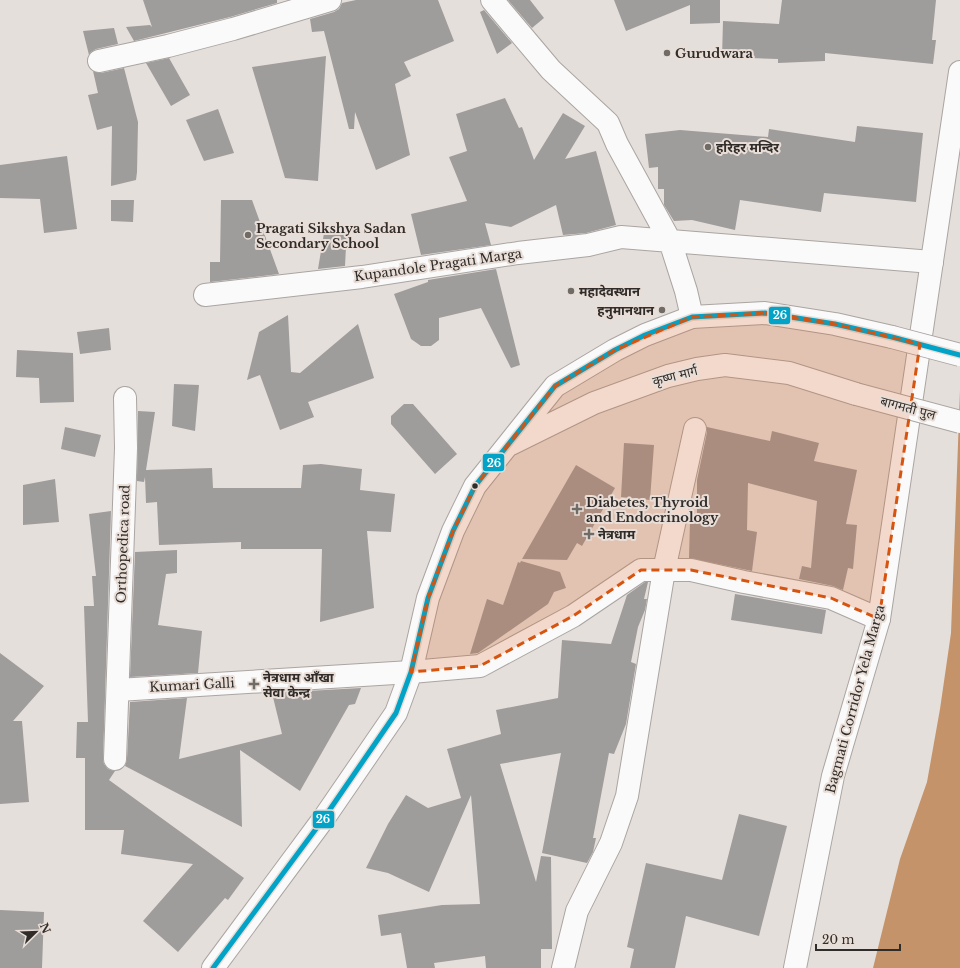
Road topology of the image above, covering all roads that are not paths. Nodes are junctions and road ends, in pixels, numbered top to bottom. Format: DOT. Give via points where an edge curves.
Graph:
graph roads {
  1 [pos="330,0"];
  2 [pos="492,0"];
  3 [pos="99,62"];
  4 [pos="960,72"];
  5 [pos="670,241"];
  6 [pos="932,262"];
  7 [pos="205,295"];
  8 [pos="692,317"];
  9 [pos="960,355"];
  10 [pos="856,394"];
  11 [pos="125,398"];
  12 [pos="960,422"];
  13 [pos="695,429"];
  14 [pos="505,448"];
  15 [pos="664,570"];
  16 [pos="879,619"];
  17 [pos="410,672"];
  18 [pos="118,690"];
  19 [pos="115,759"];
  20 [pos="213,968"];
  21 [pos="563,968"];
  22 [pos="795,968"];
  1 -- 3 [label="street" via="234,29"];
  2 -- 5 [label="street" via="551,70 608,123"];
  4 -- 6 [label="street, Bagmati Corridor Yela Marga"];
  5 -- 6 [label="street, Kupandole Pragati Marga"];
  5 -- 7 [label="street, Kupandole Pragati Marga" via="621,237 588,245 362,277"];
  5 -- 8 [label="street"];
  6 -- 16 [label="street, Bagmati Corridor Yela Marga"];
  8 -- 9 [label="street, bridge" via="765,313 835,324"];
  8 -- 14 [label="street" via="645,334 555,386"];
  10 -- 12 [label="street, बागमती पुल, bridge"];
  10 -- 14 [label="street, कृष्ण मार्ग" via="789,373 725,364 668,376 594,402"];
  11 -- 18 [label="street, Orthopedica road" via="126,448"];
  13 -- 15 [label="street"];
  14 -- 17 [label="street" via="475,486 453,531 428,598"];
  15 -- 16 [label="street" via="691,570 831,598"];
  15 -- 17 [label="street" via="641,570 573,616 480,666"];
  15 -- 21 [label="street" via="628,796 611,843 577,911"];
  16 -- 22 [label="street, Bagmati Corridor Yela Marga" via="833,776"];
  17 -- 18 [label="street, Kumari Galli"];
  17 -- 18 [label="street, Kumari Galli" via="228,678"];
  17 -- 20 [label="street" via="396,713 324,818"];
  18 -- 19 [label="street, Orthopedica road"];
}
